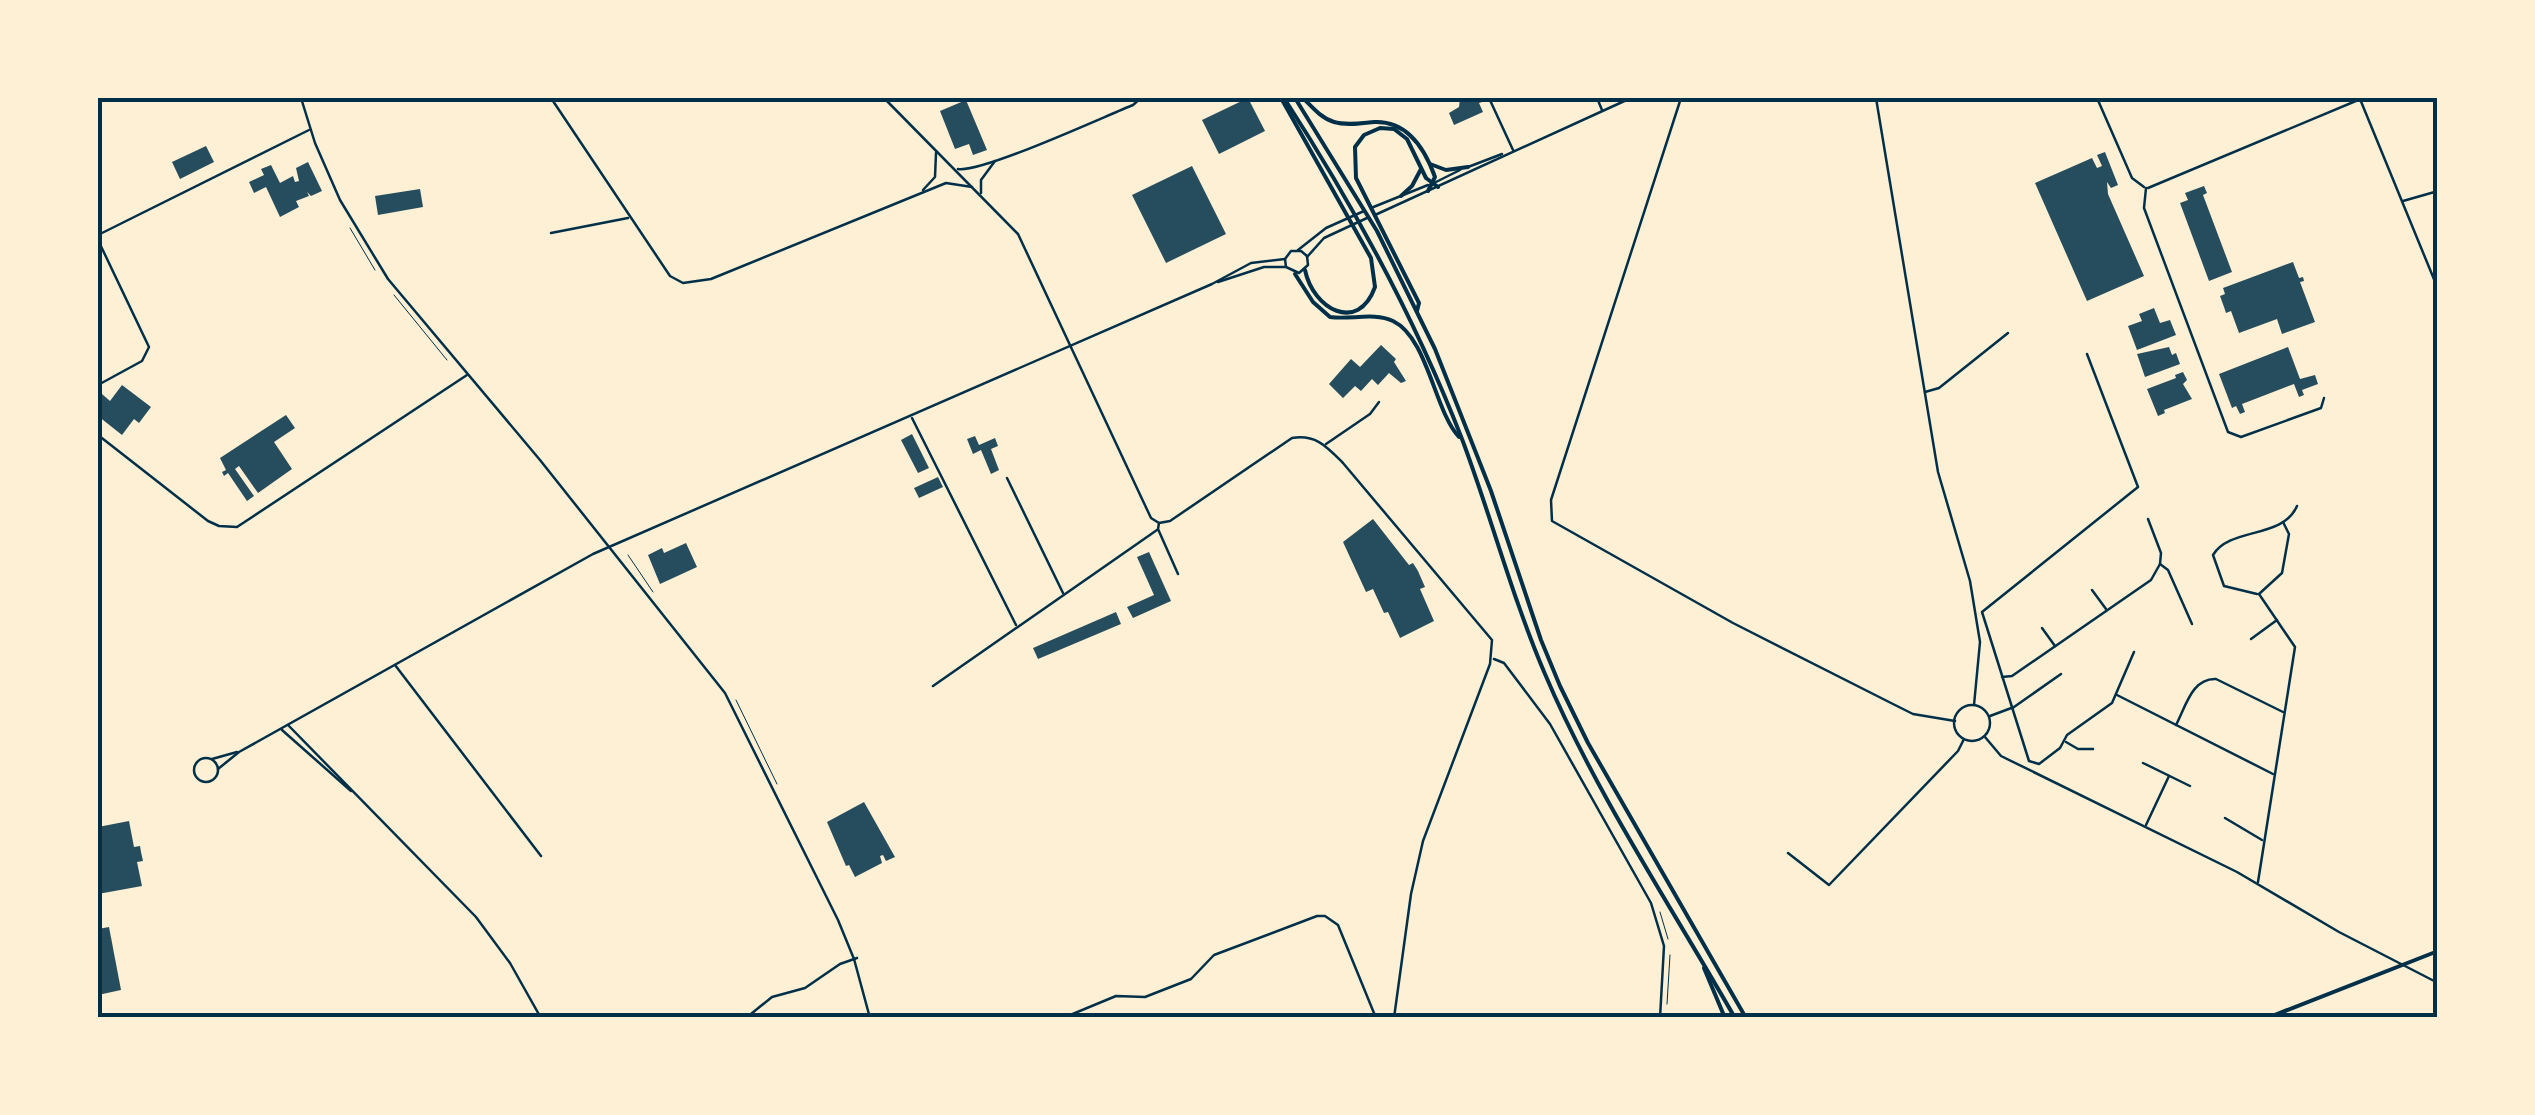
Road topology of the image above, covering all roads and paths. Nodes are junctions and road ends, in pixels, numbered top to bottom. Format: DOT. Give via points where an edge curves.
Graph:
graph roads {
  1 [pos="161,98"];
  2 [pos="300,98"];
  3 [pos="551,98"];
  4 [pos="884,98"];
  5 [pos="1141,98"];
  6 [pos="1283,98"];
  7 [pos="1296,98"];
  8 [pos="1303,98"];
  9 [pos="1489,98"];
  10 [pos="1597,98"];
  11 [pos="1631,98"];
  12 [pos="1678,98"];
  13 [pos="1876,98"];
  14 [pos="2096,98"];
  15 [pos="2361,98"];
  16 [pos="155,100"];
  17 [pos="1602,110"];
  18 [pos="310,130"];
  19 [pos="935,150"];
  20 [pos="1513,150"];
  21 [pos="996,160"];
  22 [pos="1430,164"];
  23 [pos="951,165"];
  24 [pos="1468,167"];
  25 [pos="1421,169"];
  26 [pos="1435,185"];
  27 [pos="2146,188"];
  28 [pos="975,190"];
  29 [pos="1428,191"];
  30 [pos="2438,191"];
  31 [pos="917,193"];
  32 [pos="982,196"];
  33 [pos="1401,196"];
  34 [pos="2402,202"];
  35 [pos="1347,205"];
  36 [pos="630,217"];
  37 [pos="551,233"];
  38 [pos="98,237"];
  39 [pos="1298,250"];
  40 [pos="1308,257"];
  41 [pos="1285,258"];
  42 [pos="1286,267"];
  43 [pos="1305,270"];
  44 [pos="1295,274"];
  45 [pos="1212,284"];
  46 [pos="2438,289"];
  47 [pos="1417,311"];
  48 [pos="2008,333"];
  49 [pos="1069,347"];
  50 [pos="2088,354"];
  51 [pos="466,375"];
  52 [pos="98,385"];
  53 [pos="1925,392"];
  54 [pos="2324,398"];
  55 [pos="1378,402"];
  56 [pos="912,416"];
  57 [pos="98,435"];
  58 [pos="1462,439"];
  59 [pos="1325,445"];
  60 [pos="1007,478"];
  61 [pos="2297,506"];
  62 [pos="2148,519"];
  63 [pos="2283,522"];
  64 [pos="1159,523"];
  65 [pos="1158,530"];
  66 [pos="610,547"];
  67 [pos="2160,564"];
  68 [pos="1178,574"];
  69 [pos="2092,590"];
  70 [pos="2259,594"];
  71 [pos="1064,595"];
  72 [pos="2107,610"];
  73 [pos="2277,620"];
  74 [pos="2192,624"];
  75 [pos="1016,627"];
  76 [pos="2042,628"];
  77 [pos="2251,639"];
  78 [pos="2055,646"];
  79 [pos="2134,652"];
  80 [pos="1492,658"];
  81 [pos="394,664"];
  82 [pos="2062,674"];
  83 [pos="2001,677"];
  84 [pos="933,686"];
  85 [pos="2117,695"];
  86 [pos="1974,706"];
  87 [pos="2010,708"];
  88 [pos="2284,713"];
  89 [pos="1989,716"];
  90 [pos="1954,721"];
  91 [pos="287,725"];
  92 [pos="2176,725"];
  93 [pos="281,728"];
  94 [pos="1985,737"];
  95 [pos="1964,738"];
  96 [pos="2064,741"];
  97 [pos="2093,750"];
  98 [pos="239,752"];
  99 [pos="212,759"];
  100 [pos="2143,763"];
  101 [pos="218,769"];
  102 [pos="2275,775"];
  103 [pos="2169,776"];
  104 [pos="2190,786"];
  105 [pos="359,797"];
  106 [pos="2225,818"];
  107 [pos="2145,826"];
  108 [pos="2264,841"];
  109 [pos="1788,854"];
  110 [pos="541,856"];
  111 [pos="2258,883"];
  112 [pos="1696,950"];
  113 [pos="2438,952"];
  114 [pos="855,958"];
  115 [pos="2402,966"];
  116 [pos="2438,983"];
  117 [pos="541,1018"];
  118 [pos="746,1018"];
  119 [pos="870,1018"];
  120 [pos="1063,1018"];
  121 [pos="1376,1018"];
  122 [pos="1394,1018"];
  123 [pos="1660,1018"];
  124 [pos="1725,1018"];
  125 [pos="1735,1018"];
  126 [pos="1747,1018"];
  127 [pos="2267,1018"];
  1 -- 16 [label="street"];
  2 -- 18 [label="street"];
  3 -- 36 [label="street"];
  4 -- 19 [label="street"];
  5 -- 21 [label="street"];
  6 -- 35 [label="main road"];
  7 -- 47 [label="main road"];
  8 -- 22 [label="main road" via="1338,123 1401,126"];
  9 -- 20 [label="street"];
  10 -- 17 [label="street"];
  11 -- 17 [label="street"];
  12 -- 90 [label="street" via="1551,500 1552,521 1913,714"];
  13 -- 53 [label="street"];
  14 -- 27 [label="street" via="2132,178"];
  15 -- 27 [label="street"];
  15 -- 34 [label="street"];
  17 -- 20 [label="street"];
  18 -- 38 [label="street"];
  18 -- 51 [label="street" via="370,254"];
  19 -- 23 [label="street"];
  19 -- 31 [label="street" via="935,176"];
  20 -- 24 [label="street"];
  20 -- 26 [label="street"];
  21 -- 23 [label="street" via="970,170"];
  21 -- 32 [label="street" via="981,180"];
  22 -- 24 [label="main road"];
  22 -- 26 [label="main road"];
  23 -- 28 [label="street"];
  24 -- 26 [label="street"];
  25 -- 26 [label="main road"];
  25 -- 33 [label="main road"];
  25 -- 47 [label="main road" via="1407,138 1394,129 1364,135 1355,147 1356,178 1419,303"];
  26 -- 29 [label="main road"];
  26 -- 33 [label="street"];
  27 -- 54 [label="street" via="2144,208 2228,432 2240,437 2257,431 2321,408"];
  28 -- 31 [label="street" via="951,182"];
  28 -- 32 [label="street"];
  29 -- 40 [label="street" via="1334,232"];
  30 -- 34 [label="street"];
  31 -- 36 [label="street" via="696,282 670,276"];
  32 -- 49 [label="street" via="1028,250"];
  33 -- 39 [label="street" via="1326,228"];
  34 -- 46 [label="street"];
  35 -- 43 [label="main road" via="1372,258 1373,294 1362,307 1325,307"];
  35 -- 58 [label="main road" via="1415,327"];
  36 -- 37 [label="street"];
  38 -- 52 [label="street" via="149,346 142,360"];
  39 -- 40 [label="street"];
  39 -- 41 [label="street"];
  40 -- 43 [label="street"];
  41 -- 42 [label="street"];
  41 -- 45 [label="street" via="1251,263"];
  42 -- 44 [label="street"];
  42 -- 45 [label="street"];
  43 -- 44 [label="street"];
  44 -- 58 [label="main road" via="1330,316 1400,325"];
  45 -- 49 [label="street"];
  47 -- 126 [label="main road" via="1457,400 1560,686"];
  48 -- 53 [label="street"];
  49 -- 56 [label="street"];
  49 -- 64 [label="street"];
  50 -- 83 [label="street" via="2138,486 1982,612"];
  51 -- 57 [label="street" via="237,527 208,521"];
  51 -- 66 [label="street"];
  53 -- 86 [label="street" via="1943,497 1978,629"];
  55 -- 59 [label="street"];
  56 -- 66 [label="street"];
  56 -- 75 [label="street"];
  58 -- 112 [label="main road" via="1563,714"];
  59 -- 64 [label="street" via="1292,438"];
  59 -- 80 [label="street" via="1486,630"];
  60 -- 71 [label="street"];
  61 -- 63 [label="street"];
  62 -- 67 [label="street"];
  63 -- 70 [label="street" via="2289,534 2282,574"];
  63 -- 70 [label="street" via="2220,546 2213,555 2224,586"];
  64 -- 65 [label="street"];
  65 -- 68 [label="street"];
  65 -- 71 [label="street"];
  66 -- 81 [label="street"];
  66 -- 114 [label="street" via="736,711"];
  67 -- 72 [label="street" via="2151,580"];
  67 -- 74 [label="street"];
  69 -- 72 [label="street"];
  70 -- 73 [label="street"];
  71 -- 75 [label="street"];
  72 -- 78 [label="street"];
  73 -- 77 [label="street"];
  73 -- 88 [label="street" via="2295,648"];
  75 -- 84 [label="street"];
  76 -- 78 [label="street"];
  78 -- 83 [label="street"];
  79 -- 85 [label="street"];
  80 -- 122 [label="street" via="1423,841"];
  80 -- 123 [label="street" via="1504,664 1550,724 1652,904 1664,946"];
  81 -- 91 [label="street"];
  81 -- 110 [label="street"];
  82 -- 87 [label="street"];
  83 -- 87 [label="street"];
  85 -- 92 [label="street"];
  85 -- 96 [label="street"];
  86 -- 89 [label="street"];
  86 -- 90 [label="street" via="1962,708"];
  87 -- 89 [label="street"];
  87 -- 96 [label="street" via="2029,761 2039,764"];
  88 -- 92 [label="street" via="2205,678"];
  88 -- 102 [label="street"];
  89 -- 94 [label="street"];
  90 -- 95 [label="street"];
  91 -- 93 [label="street"];
  91 -- 105 [label="street"];
  92 -- 102 [label="street"];
  93 -- 98 [label="street"];
  93 -- 105 [label="street"];
  94 -- 95 [label="street"];
  94 -- 107 [label="street" via="2001,756"];
  95 -- 109 [label="street" via="1829,885"];
  96 -- 97 [label="street"];
  98 -- 99 [label="street"];
  98 -- 101 [label="street"];
  99 -- 101 [label="street"];
  99 -- 101 [label="street" via="196,762 195,775 208,782"];
  100 -- 103 [label="street"];
  102 -- 108 [label="street"];
  103 -- 104 [label="street"];
  103 -- 107 [label="street"];
  105 -- 117 [label="street" via="476,918"];
  106 -- 108 [label="street"];
  107 -- 111 [label="street"];
  108 -- 111 [label="street"];
  111 -- 115 [label="street"];
  112 -- 124 [label="main road"];
  112 -- 125 [label="main road"];
  113 -- 115 [label="main road"];
  114 -- 118 [label="street" via="805,988 772,997"];
  114 -- 119 [label="street"];
  115 -- 116 [label="street"];
  115 -- 127 [label="main road"];
  120 -- 121 [label="street" via="1116,996 1145,998 1191,979 1214,955 1317,916 1338,925"];
}
